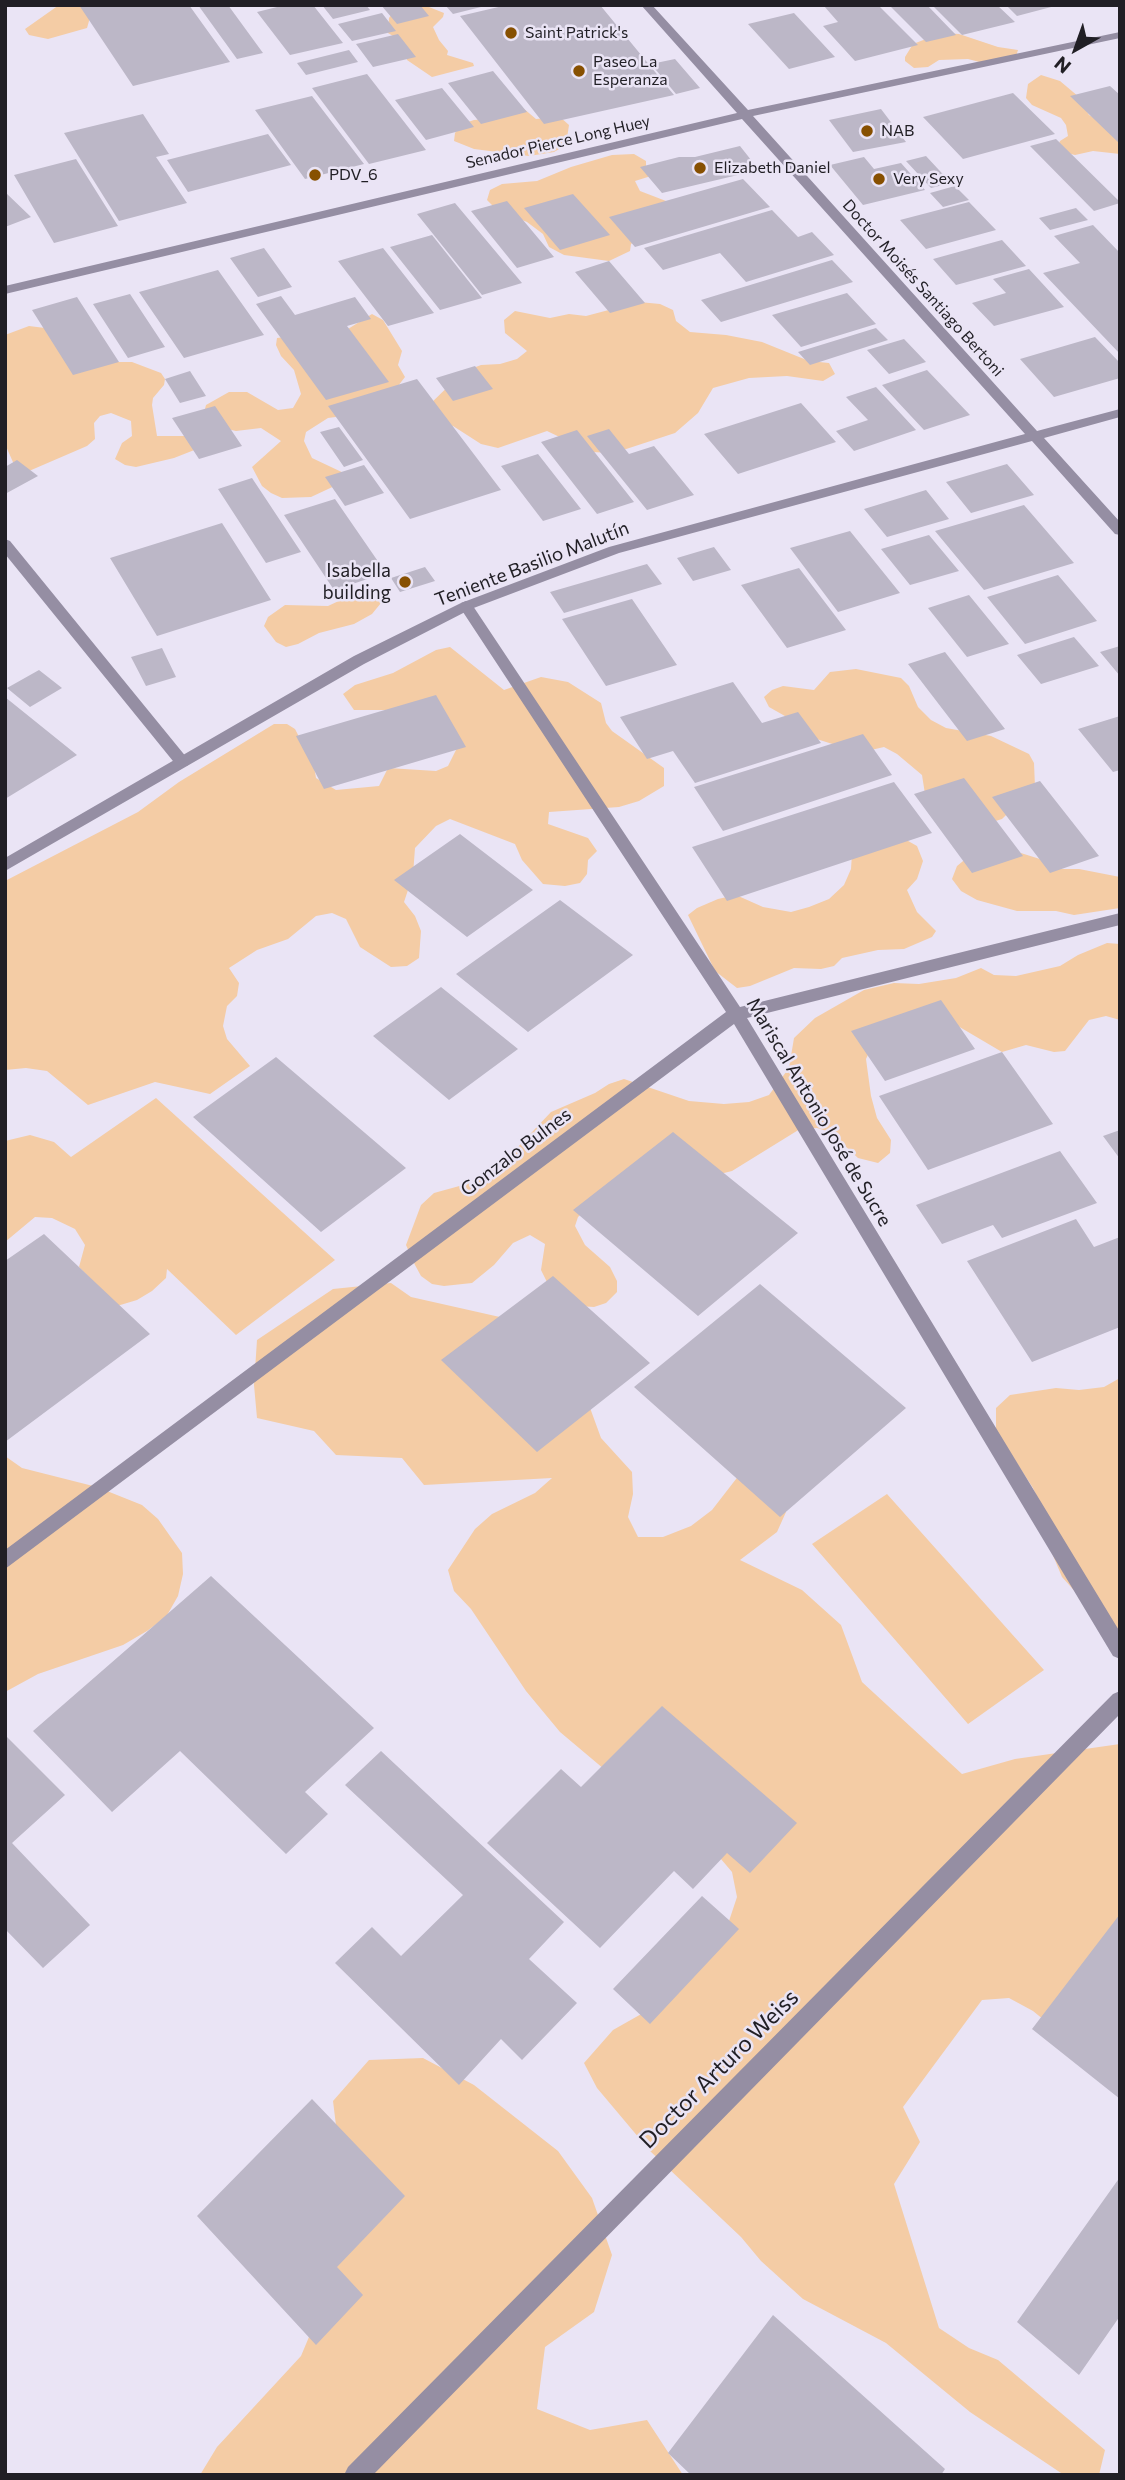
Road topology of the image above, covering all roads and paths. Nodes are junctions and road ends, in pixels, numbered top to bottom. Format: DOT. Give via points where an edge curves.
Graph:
graph roads {
  1 [pos="646,5"];
  2 [pos="1120,35"];
  3 [pos="743,115"];
  4 [pos="5,290"];
  5 [pos="1120,413"];
  6 [pos="1032,435"];
  7 [pos="1120,531"];
  8 [pos="5,544"];
  9 [pos="466,606"];
  10 [pos="182,762"];
  11 [pos="5,865"];
  12 [pos="1120,919"];
  13 [pos="736,1014"];
  14 [pos="5,1561"];
  15 [pos="1120,1650"];
  16 [pos="1120,1700"];
  17 [pos="356,2475"];
  1 -- 3 [label="street, Doctor Moisés Santiago Bertoni"];
  2 -- 3 [label="street, Senador Pierce Long Huey"];
  3 -- 4 [label="street, Senador Pierce Long Huey"];
  3 -- 6 [label="street, Doctor Moisés Santiago Bertoni"];
  5 -- 6 [label="street, Teniente Basilio Malutín"];
  6 -- 7 [label="street, Doctor Moisés Santiago Bertoni"];
  6 -- 9 [label="street, Teniente Basilio Malutín" via="614,550"];
  8 -- 10 [label="street"];
  9 -- 10 [label="street, Teniente Basilio Malutín" via="359,660"];
  9 -- 13 [label="street, Mariscal Antonio José de Sucre"];
  10 -- 11 [label="street, Teniente Basilio Malutín"];
  12 -- 13 [label="street, Gonzalo Bulnes"];
  13 -- 14 [label="street, Gonzalo Bulnes"];
  13 -- 15 [label="street, Mariscal Antonio José de Sucre"];
  16 -- 17 [label="street, Doctor Arturo Weiss"];
}
